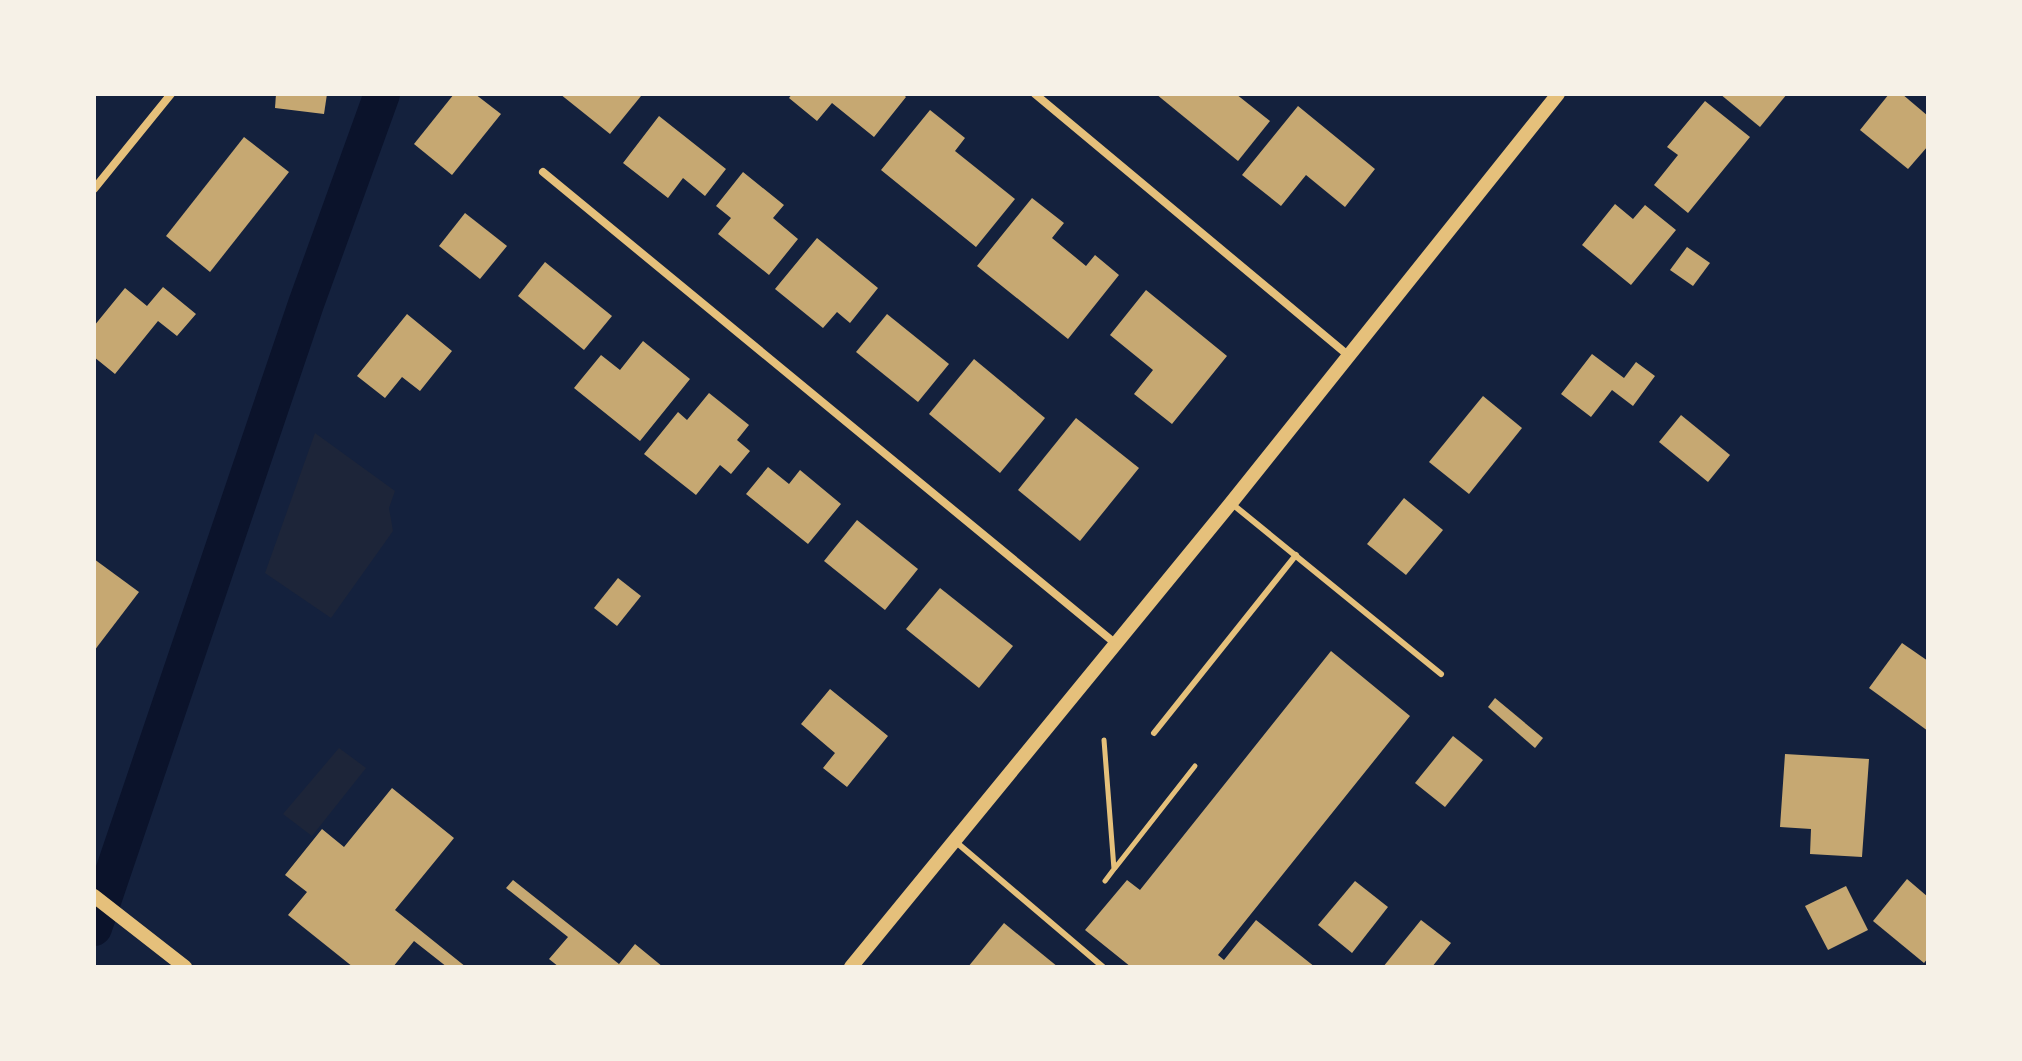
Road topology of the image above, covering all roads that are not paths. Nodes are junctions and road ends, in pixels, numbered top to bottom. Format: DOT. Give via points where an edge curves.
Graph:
graph roads {
  1 [pos="171,94"];
  2 [pos="1035,94"];
  3 [pos="1558,94"];
  4 [pos="543,172"];
  5 [pos="94,189"];
  6 [pos="1349,356"];
  7 [pos="1231,503"];
  8 [pos="1296,555"];
  9 [pos="1116,644"];
  10 [pos="1441,674"];
  11 [pos="1154,733"];
  12 [pos="953,840"];
  13 [pos="94,896"];
  14 [pos="185,967"];
  15 [pos="851,967"];
  16 [pos="1103,967"];
  1 -- 5 [label="street"];
  2 -- 6 [label="street"];
  3 -- 6 [label="street"];
  4 -- 9 [label="street"];
  6 -- 7 [label="street"];
  7 -- 8 [label="lane"];
  7 -- 9 [label="street"];
  8 -- 10 [label="lane"];
  8 -- 11 [label="lane"];
  9 -- 12 [label="street"];
  12 -- 15 [label="street"];
  12 -- 16 [label="lane"];
  13 -- 14 [label="street"];
}
